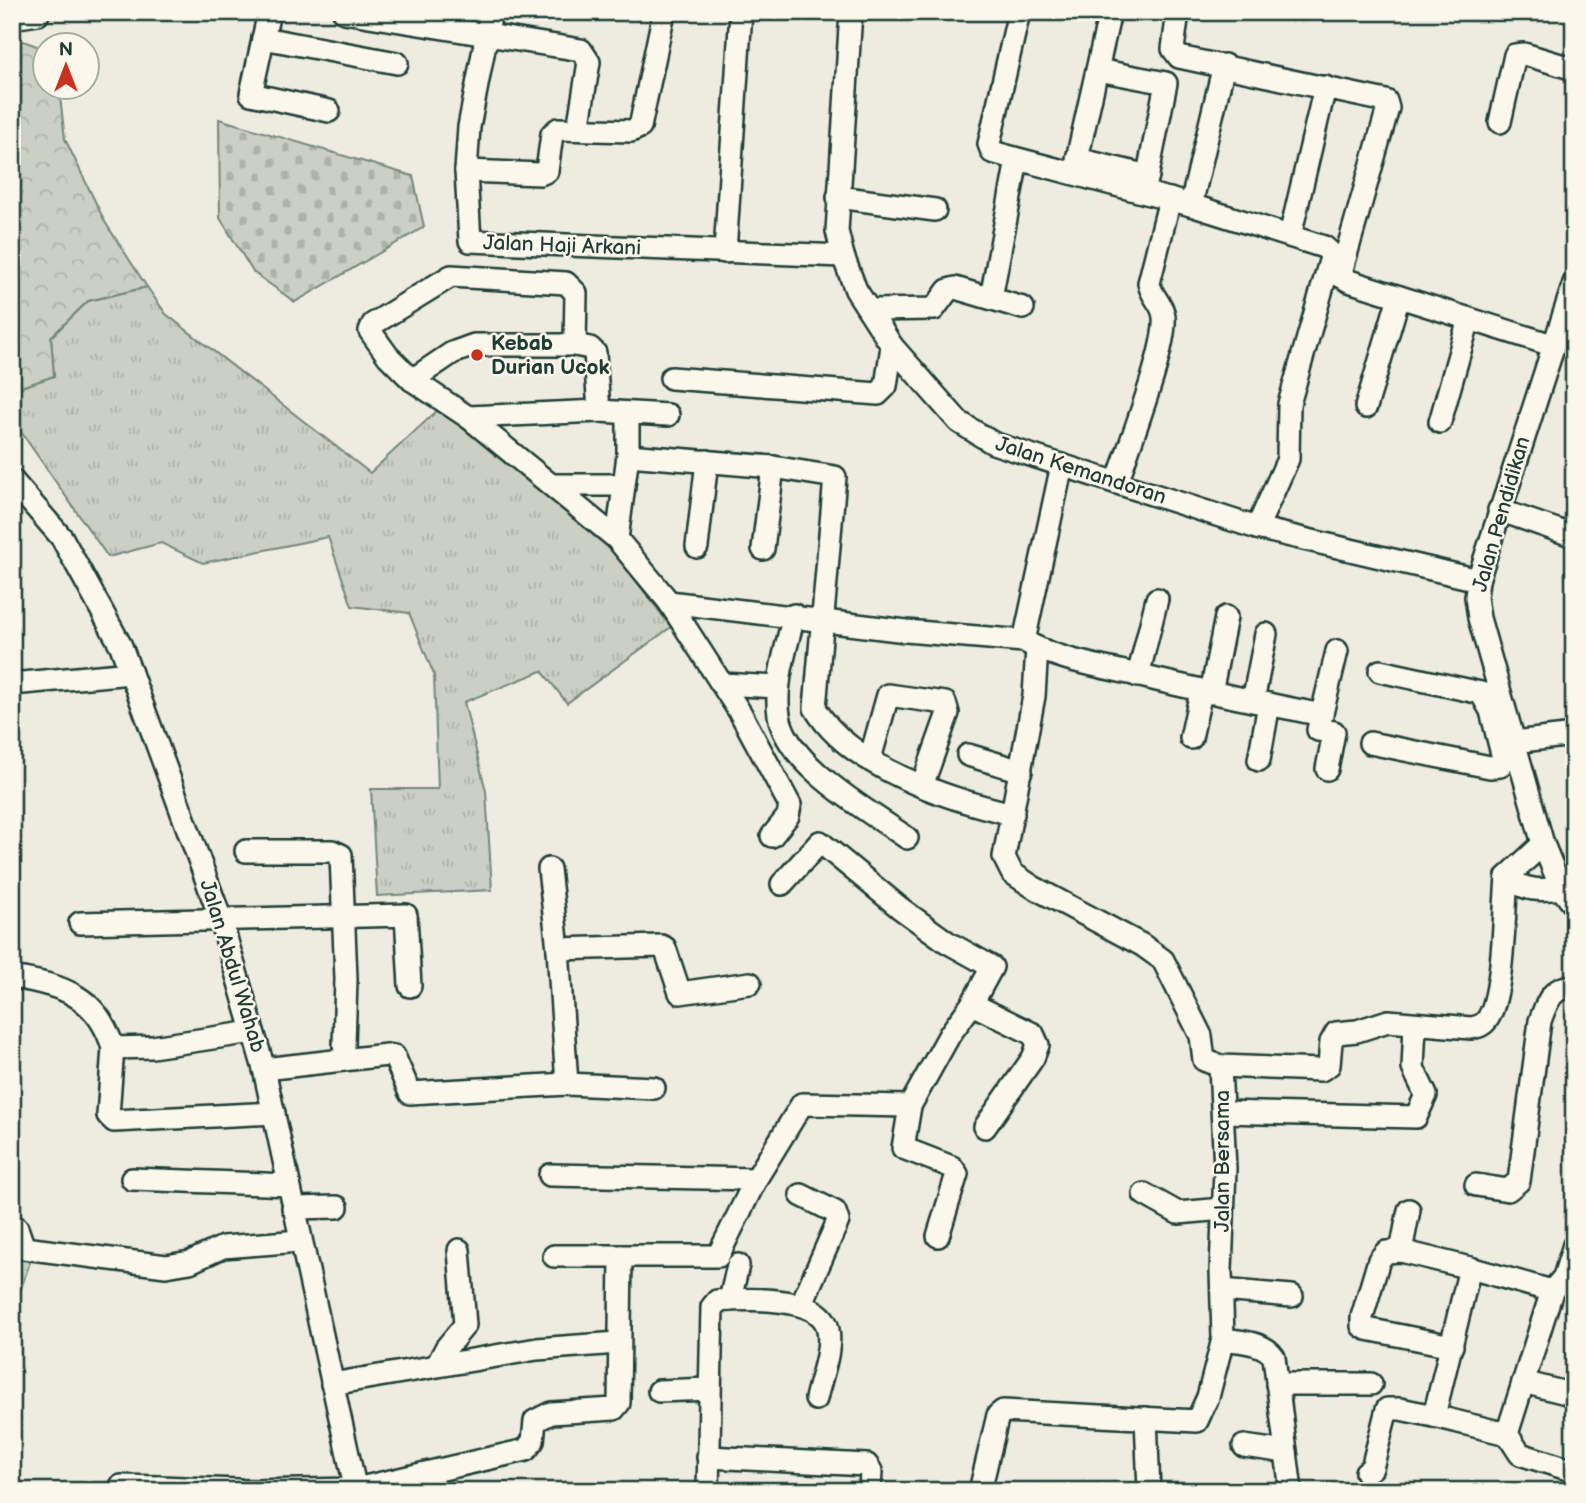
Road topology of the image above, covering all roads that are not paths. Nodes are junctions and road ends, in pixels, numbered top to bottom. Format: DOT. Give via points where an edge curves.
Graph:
graph roads {
  1 [pos="269,12"];
  2 [pos="344,12"];
  3 [pos="491,12"];
  4 [pos="664,12"];
  5 [pos="741,12"];
  6 [pos="851,12"];
  7 [pos="1019,12"];
  8 [pos="1110,12"];
  9 [pos="1178,12"];
  10 [pos="38,14"];
  11 [pos="12,18"];
  12 [pos="485,36"];
  13 [pos="263,37"];
  14 [pos="397,63"];
  15 [pos="1224,65"];
  16 [pos="1574,69"];
  17 [pos="1098,70"];
  18 [pos="1325,87"];
  19 [pos="329,111"];
  20 [pos="1500,122"];
  21 [pos="578,129"];
  22 [pos="1017,160"];
  23 [pos="466,171"];
  24 [pos="1146,185"];
  25 [pos="838,197"];
  26 [pos="1170,199"];
  27 [pos="1192,205"];
  28 [pos="934,210"];
  29 [pos="1290,236"];
  30 [pos="725,252"];
  31 [pos="843,256"];
  32 [pos="1334,273"];
  33 [pos="1574,283"];
  34 [pos="1399,297"];
  35 [pos="991,298"];
  36 [pos="1570,305"];
  37 [pos="1023,308"];
  38 [pos="869,310"];
  39 [pos="1469,319"];
  40 [pos="575,345"];
  41 [pos="1552,345"];
  42 [pos="892,346"];
  43 [pos="671,378"];
  44 [pos="412,380"];
  45 [pos="1366,407"];
  46 [pos="598,411"];
  47 [pos="628,413"];
  48 [pos="667,415"];
  49 [pos="468,416"];
  50 [pos="1440,422"];
  51 [pos="628,455"];
  52 [pos="707,461"];
  53 [pos="1062,465"];
  54 [pos="773,467"];
  55 [pos="12,480"];
  56 [pos="1117,483"];
  57 [pos="552,485"];
  58 [pos="622,485"];
  59 [pos="1499,510"];
  60 [pos="1257,528"];
  61 [pos="1574,536"];
  62 [pos="617,539"];
  63 [pos="697,547"];
  64 [pos="763,549"];
  65 [pos="1478,580"];
  66 [pos="1157,599"];
  67 [pos="669,602"];
  68 [pos="794,615"];
  69 [pos="1226,617"];
  70 [pos="824,621"];
  71 [pos="1266,634"];
  72 [pos="1030,645"];
  73 [pos="1337,651"];
  74 [pos="1380,671"];
  75 [pos="131,673"];
  76 [pos="1138,676"];
  77 [pos="12,684"];
  78 [pos="722,684"];
  79 [pos="778,687"];
  80 [pos="1206,692"];
  81 [pos="1261,703"];
  82 [pos="1322,715"];
  83 [pos="1574,736"];
  84 [pos="1191,738"];
  85 [pos="1370,743"];
  86 [pos="1574,748"];
  87 [pos="1512,750"];
  88 [pos="968,755"];
  89 [pos="870,759"];
  90 [pos="1259,760"];
  91 [pos="1327,769"];
  92 [pos="811,770"];
  93 [pos="1021,771"];
  94 [pos="922,786"];
  95 [pos="781,790"];
  96 [pos="1013,814"];
  97 [pos="1543,832"];
  98 [pos="772,836"];
  99 [pos="907,838"];
  100 [pos="246,851"];
  101 [pos="549,869"];
  102 [pos="1507,877"];
  103 [pos="782,884"];
  104 [pos="1567,888"];
  105 [pos="220,917"];
  106 [pos="344,917"];
  107 [pos="80,923"];
  108 [pos="558,950"];
  109 [pos="12,977"];
  110 [pos="750,983"];
  111 [pos="410,986"];
  112 [pos="1574,986"];
  113 [pos="972,1004"];
  114 [pos="1415,1024"];
  115 [pos="253,1032"];
  116 [pos="344,1046"];
  117 [pos="113,1048"];
  118 [pos="1220,1066"];
  119 [pos="264,1069"];
  120 [pos="567,1084"];
  121 [pos="654,1088"];
  122 [pos="910,1106"];
  123 [pos="1224,1112"];
  124 [pos="274,1113"];
  125 [pos="985,1127"];
  126 [pos="550,1175"];
  127 [pos="132,1179"];
  128 [pos="756,1179"];
  129 [pos="289,1185"];
  130 [pos="1476,1185"];
  131 [pos="1144,1194"];
  132 [pos="801,1195"];
  133 [pos="337,1207"];
  134 [pos="293,1208"];
  135 [pos="1223,1209"];
  136 [pos="1409,1210"];
  137 [pos="12,1224"];
  138 [pos="937,1236"];
  139 [pos="300,1241"];
  140 [pos="1574,1245"];
  141 [pos="458,1250"];
  142 [pos="1401,1251"];
  143 [pos="554,1256"];
  144 [pos="621,1256"];
  145 [pos="738,1265"];
  146 [pos="1470,1268"];
  147 [pos="1563,1284"];
  148 [pos="1222,1290"];
  149 [pos="1292,1296"];
  150 [pos="730,1300"];
  151 [pos="802,1303"];
  152 [pos="1223,1339"];
  153 [pos="618,1343"];
  154 [pos="1452,1346"];
  155 [pos="437,1365"];
  156 [pos="1523,1382"];
  157 [pos="332,1384"];
  158 [pos="1277,1384"];
  159 [pos="1371,1384"];
  160 [pos="709,1389"];
  161 [pos="659,1391"];
  162 [pos="1574,1395"];
  163 [pos="816,1399"];
  164 [pos="1434,1416"];
  165 [pos="1146,1418"];
  166 [pos="1507,1434"];
  167 [pos="1244,1446"];
  168 [pos="1286,1452"];
  169 [pos="708,1457"];
  170 [pos="1574,1471"];
  171 [pos="1366,1472"];
  172 [pos="121,1486"];
  173 [pos="159,1489"];
  174 [pos="239,1490"];
  175 [pos="356,1490"];
  176 [pos="708,1491"];
  177 [pos="870,1491"];
  178 [pos="980,1491"];
  179 [pos="1149,1491"];
  180 [pos="1291,1491"];
  1 -- 13 [label="street"];
  2 -- 12 [label="street"];
  3 -- 12 [label="street, Jalan Haji Arkani"];
  4 -- 21 [label="street" via="640,127 631,131"];
  5 -- 30 [label="street"];
  6 -- 25 [label="street, Jalan Kemandoran"];
  7 -- 22 [label="street" via="989,149"];
  8 -- 17 [label="street"];
  9 -- 15 [label="street" via="1173,49 1179,57"];
  10 -- 11 [label="street"];
  12 -- 21 [label="street" via="585,52 589,62"];
  12 -- 23 [label="street, Jalan Haji Arkani"];
  13 -- 14 [label="street"];
  13 -- 19 [label="street" via="251,94"];
  15 -- 18 [label="street"];
  15 -- 27 [label="street"];
  16 -- 20 [label="street" via="1515,55"];
  17 -- 24 [label="street" via="1077,159"];
  17 -- 24 [label="street" via="1166,83"];
  18 -- 29 [label="street"];
  18 -- 32 [label="street" via="1386,101 1388,108"];
  21 -- 23 [label="street" via="558,129 552,134 547,171 540,174"];
  22 -- 24 [label="street"];
  22 -- 35 [label="street"];
  23 -- 30 [label="street, Jalan Haji Arkani" via="470,240"];
  24 -- 26 [label="street"];
  25 -- 28 [label="street"];
  25 -- 31 [label="street, Jalan Kemandoran" via="837,231"];
  26 -- 27 [label="street"];
  26 -- 56 [label="street" via="1149,283 1150,292 1163,308 1163,338"];
  27 -- 29 [label="street"];
  29 -- 32 [label="street" via="1330,251"];
  30 -- 31 [label="street, Jalan Haji Arkani"];
  31 -- 38 [label="street, Jalan Kemandoran" via="850,279"];
  32 -- 34 [label="street"];
  32 -- 60 [label="street" via="1289,404 1288,458"];
  33 -- 36 [label="street, Jalan Pendidikan"];
  34 -- 39 [label="street"];
  34 -- 45 [label="street"];
  35 -- 37 [label="street"];
  35 -- 38 [label="street" via="951,288 934,309"];
  36 -- 41 [label="street, Jalan Pendidikan"];
  38 -- 42 [label="street, Jalan Kemandoran"];
  39 -- 41 [label="street"];
  39 -- 50 [label="street"];
  40 -- 44 [label="street" via="474,345 452,353"];
  40 -- 44 [label="street" via="576,293 566,283 451,276 370,327 371,335"];
  40 -- 46 [label="street" via="595,353"];
  41 -- 59 [label="street, Jalan Pendidikan"];
  42 -- 43 [label="street" via="886,386 878,394"];
  42 -- 53 [label="street, Jalan Kemandoran" via="973,432"];
  44 -- 49 [label="street"];
  46 -- 47 [label="street"];
  46 -- 49 [label="street"];
  47 -- 48 [label="street"];
  47 -- 51 [label="street"];
  49 -- 57 [label="street"];
  51 -- 52 [label="street"];
  51 -- 58 [label="street"];
  52 -- 54 [label="street"];
  52 -- 63 [label="street"];
  53 -- 56 [label="street, Jalan Kemandoran"];
  53 -- 72 [label="street, Jalan Bersama"];
  54 -- 64 [label="street"];
  54 -- 70 [label="street" via="830,474 836,482"];
  55 -- 75 [label="street, Jalan Abdul Wahab" via="62,538 107,617"];
  56 -- 60 [label="street, Jalan Kemandoran"];
  57 -- 58 [label="street"];
  57 -- 62 [label="street"];
  58 -- 62 [label="street"];
  59 -- 61 [label="street"];
  59 -- 65 [label="street, Jalan Pendidikan"];
  60 -- 65 [label="street, Jalan Kemandoran"];
  62 -- 67 [label="street"];
  65 -- 87 [label="street, Jalan Pendidikan" via="1479,618"];
  66 -- 76 [label="street"];
  67 -- 68 [label="street"];
  67 -- 78 [label="street"];
  68 -- 70 [label="street"];
  68 -- 79 [label="street"];
  69 -- 80 [label="street"];
  70 -- 72 [label="street"];
  70 -- 89 [label="street" via="814,708 832,730"];
  71 -- 81 [label="street"];
  72 -- 76 [label="street"];
  72 -- 93 [label="street, Jalan Bersama" via="1034,696"];
  73 -- 82 [label="street"];
  74 -- 87 [label="street" via="1481,693"];
  75 -- 77 [label="street"];
  75 -- 105 [label="street, Jalan Abdul Wahab"];
  76 -- 80 [label="street"];
  78 -- 79 [label="street"];
  78 -- 95 [label="street"];
  79 -- 92 [label="street" via="780,724"];
  80 -- 81 [label="street"];
  80 -- 84 [label="street"];
  81 -- 82 [label="street"];
  81 -- 90 [label="street"];
  82 -- 91 [label="street" via="1318,730 1334,732"];
  83 -- 87 [label="street"];
  85 -- 87 [label="street" via="1490,767 1500,766"];
  86 -- 87 [label="street"];
  87 -- 97 [label="street, Jalan Pendidikan"];
  88 -- 93 [label="street"];
  89 -- 94 [label="street"];
  89 -- 94 [label="street" via="890,687 945,703 949,708"];
  92 -- 95 [label="street"];
  92 -- 99 [label="street"];
  93 -- 96 [label="street, Jalan Bersama"];
  94 -- 96 [label="street"];
  95 -- 98 [label="street" via="789,811"];
  96 -- 118 [label="street, Jalan Bersama" via="1005,864 1033,887 1163,960 1201,1036 1204,1060"];
  97 -- 102 [label="street"];
  97 -- 104 [label="street, Jalan Pendidikan"];
  100 -- 106 [label="street" via="338,852 343,860"];
  101 -- 108 [label="street"];
  102 -- 104 [label="street" via="1531,890"];
  102 -- 114 [label="street" via="1498,987 1486,1020 1471,1028"];
  103 -- 113 [label="street" via="820,842 919,922 992,967"];
  105 -- 106 [label="street"];
  105 -- 107 [label="street"];
  105 -- 115 [label="street, Jalan Abdul Wahab"];
  106 -- 111 [label="street" via="408,917"];
  106 -- 116 [label="street"];
  108 -- 110 [label="street" via="661,946 680,993"];
  108 -- 120 [label="street"];
  109 -- 117 [label="street" via="59,988 81,999 104,1021"];
  112 -- 130 [label="street" via="1557,989 1540,1021 1516,1186 1508,1190"];
  113 -- 122 [label="street"];
  113 -- 125 [label="street" via="1033,1034 1038,1045"];
  114 -- 118 [label="street" via="1388,1021 1336,1033 1329,1065 1321,1070"];
  114 -- 123 [label="street" via="1413,1069 1426,1095 1416,1117"];
  115 -- 117 [label="street"];
  115 -- 119 [label="street, Jalan Abdul Wahab"];
  117 -- 124 [label="street" via="108,1115 114,1121"];
  118 -- 123 [label="street, Jalan Bersama"];
  119 -- 120 [label="street" via="387,1055 398,1061 410,1093"];
  119 -- 124 [label="street, Jalan Abdul Wahab"];
  120 -- 121 [label="street"];
  122 -- 128 [label="street" via="802,1104"];
  122 -- 138 [label="street" via="903,1149 952,1167 957,1174"];
  123 -- 135 [label="street, Jalan Bersama"];
  124 -- 129 [label="street, Jalan Abdul Wahab"];
  126 -- 128 [label="street"];
  127 -- 129 [label="street"];
  128 -- 144 [label="street" via="718,1256"];
  129 -- 134 [label="street, Jalan Abdul Wahab"];
  131 -- 135 [label="street" via="1178,1213"];
  132 -- 151 [label="street" via="835,1212 838,1221"];
  133 -- 134 [label="street"];
  134 -- 139 [label="street, Jalan Abdul Wahab"];
  135 -- 148 [label="street, Jalan Bersama"];
  136 -- 142 [label="street"];
  137 -- 139 [label="street" via="24,1248 166,1266 190,1262 223,1247"];
  139 -- 157 [label="street, Jalan Abdul Wahab"];
  140 -- 147 [label="street"];
  141 -- 155 [label="street" via="466,1319"];
  142 -- 146 [label="street"];
  142 -- 154 [label="street" via="1386,1252 1380,1260 1362,1326"];
  143 -- 144 [label="street"];
  144 -- 153 [label="street"];
  145 -- 150 [label="street"];
  146 -- 147 [label="street"];
  146 -- 154 [label="street"];
  147 -- 156 [label="street"];
  148 -- 149 [label="street"];
  148 -- 152 [label="street, Jalan Bersama"];
  150 -- 151 [label="street"];
  150 -- 160 [label="street" via="717,1301 712,1307"];
  151 -- 163 [label="street" via="828,1326"];
  152 -- 158 [label="street" via="1268,1349"];
  152 -- 165 [label="street, Jalan Bersama" via="1197,1421"];
  153 -- 155 [label="street" via="537,1349"];
  153 -- 175 [label="street" via="619,1403 614,1409 551,1413 535,1421 533,1441 526,1450"];
  154 -- 164 [label="street"];
  155 -- 157 [label="street"];
  156 -- 162 [label="street"];
  156 -- 166 [label="street"];
  157 -- 175 [label="street, Jalan Abdul Wahab"];
  158 -- 159 [label="street"];
  158 -- 168 [label="street"];
  160 -- 161 [label="street"];
  160 -- 169 [label="street"];
  164 -- 166 [label="street"];
  164 -- 171 [label="street" via="1387,1409 1372,1468"];
  165 -- 178 [label="street, Jalan Bersama" via="1003,1411"];
  165 -- 179 [label="street"];
  166 -- 170 [label="street" via="1520,1454"];
  167 -- 168 [label="street"];
  168 -- 180 [label="street"];
  169 -- 176 [label="street"];
  169 -- 177 [label="street" via="867,1465"];
  172 -- 173 [label="street"];
  173 -- 174 [label="street"];
  174 -- 175 [label="street"];
}
